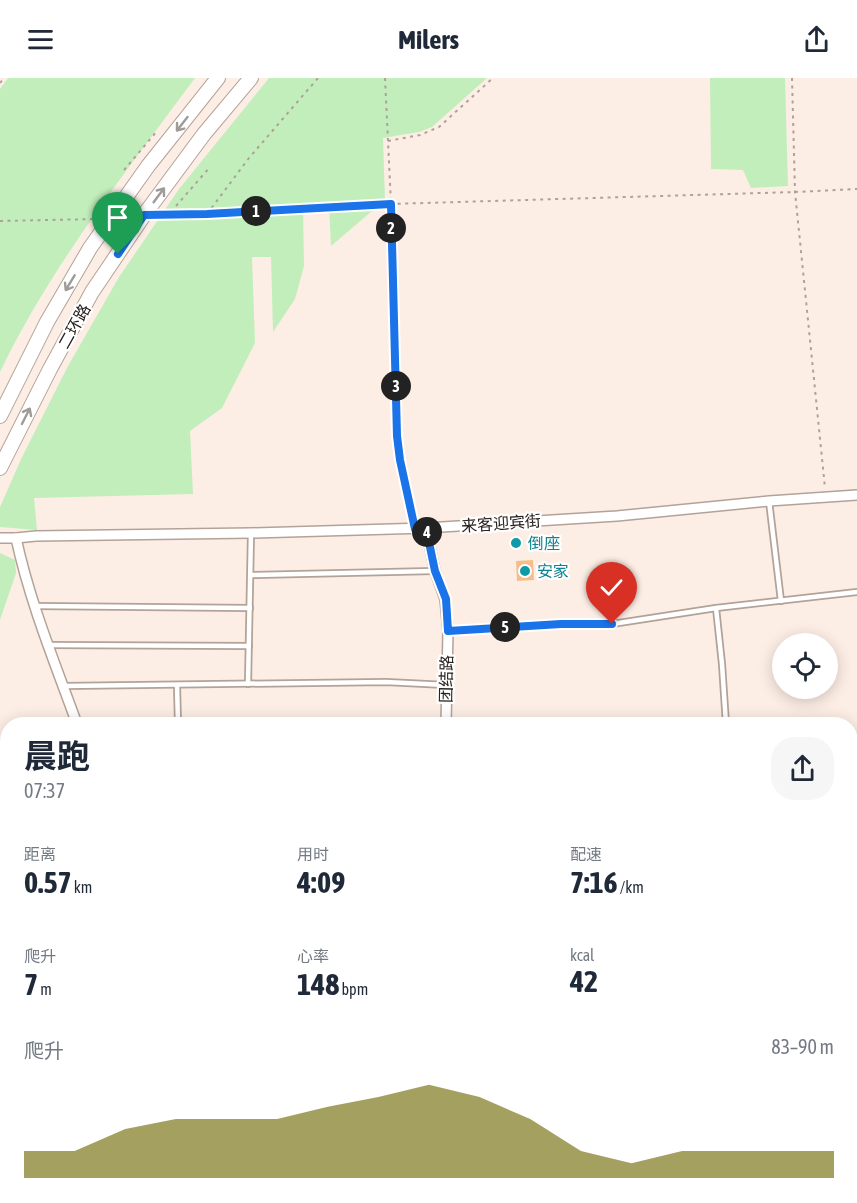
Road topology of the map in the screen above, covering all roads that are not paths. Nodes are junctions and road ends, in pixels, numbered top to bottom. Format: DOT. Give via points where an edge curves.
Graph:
graph roads {
  1 [pos="218,78"];
  2 [pos="250,78"];
  3 [pos="0,416"];
  4 [pos="0,468"];
  5 [pos="857,495"];
  6 [pos="769,501"];
  7 [pos="426,528"];
  8 [pos="251,533"];
  9 [pos="0,538"];
  10 [pos="16,538"];
  11 [pos="435,571"];
  12 [pos="250,575"];
  13 [pos="857,592"];
  14 [pos="781,601"];
  15 [pos="34,606"];
  16 [pos="250,608"];
  17 [pos="716,608"];
  18 [pos="448,631"];
  19 [pos="47,645"];
  20 [pos="249,646"];
  21 [pos="248,684"];
  22 [pos="177,685"];
  23 [pos="446,685"];
  24 [pos="63,686"];
  25 [pos="74,717"];
  26 [pos="178,717"];
  27 [pos="446,717"];
  28 [pos="726,717"];
  1 -- 3 [label="main road, 二环路, one-way" via="90,248"];
  4 -- 2 [label="main road, 二环路, one-way" via="92,292 144,215"];
  5 -- 6 [label="street, 来客迎宾街"];
  6 -- 7 [label="street, 来客迎宾街" via="617,516"];
  6 -- 14 [label="lane"];
  7 -- 8 [label="street, 来客迎宾街"];
  7 -- 11 [label="street, 团结路"];
  8 -- 10 [label="street, 来客迎宾街"];
  8 -- 12 [label="lane"];
  9 -- 10 [label="street, 来客迎宾街"];
  10 -- 15 [label="street"];
  11 -- 12 [label="lane"];
  11 -- 18 [label="street, 团结路" via="446,599"];
  12 -- 16 [label="lane"];
  13 -- 14 [label="lane"];
  14 -- 17 [label="lane"];
  15 -- 16 [label="lane"];
  15 -- 19 [label="street"];
  16 -- 20 [label="lane"];
  17 -- 18 [label="lane" via="612,624"];
  17 -- 28 [label="lane"];
  18 -- 23 [label="street, 团结路"];
  19 -- 20 [label="lane"];
  19 -- 24 [label="street"];
  20 -- 21 [label="lane"];
  21 -- 22 [label="lane"];
  21 -- 23 [label="lane"];
  22 -- 24 [label="lane"];
  22 -- 26 [label="lane"];
  23 -- 27 [label="street, 团结路"];
  24 -- 25 [label="street"];
}
